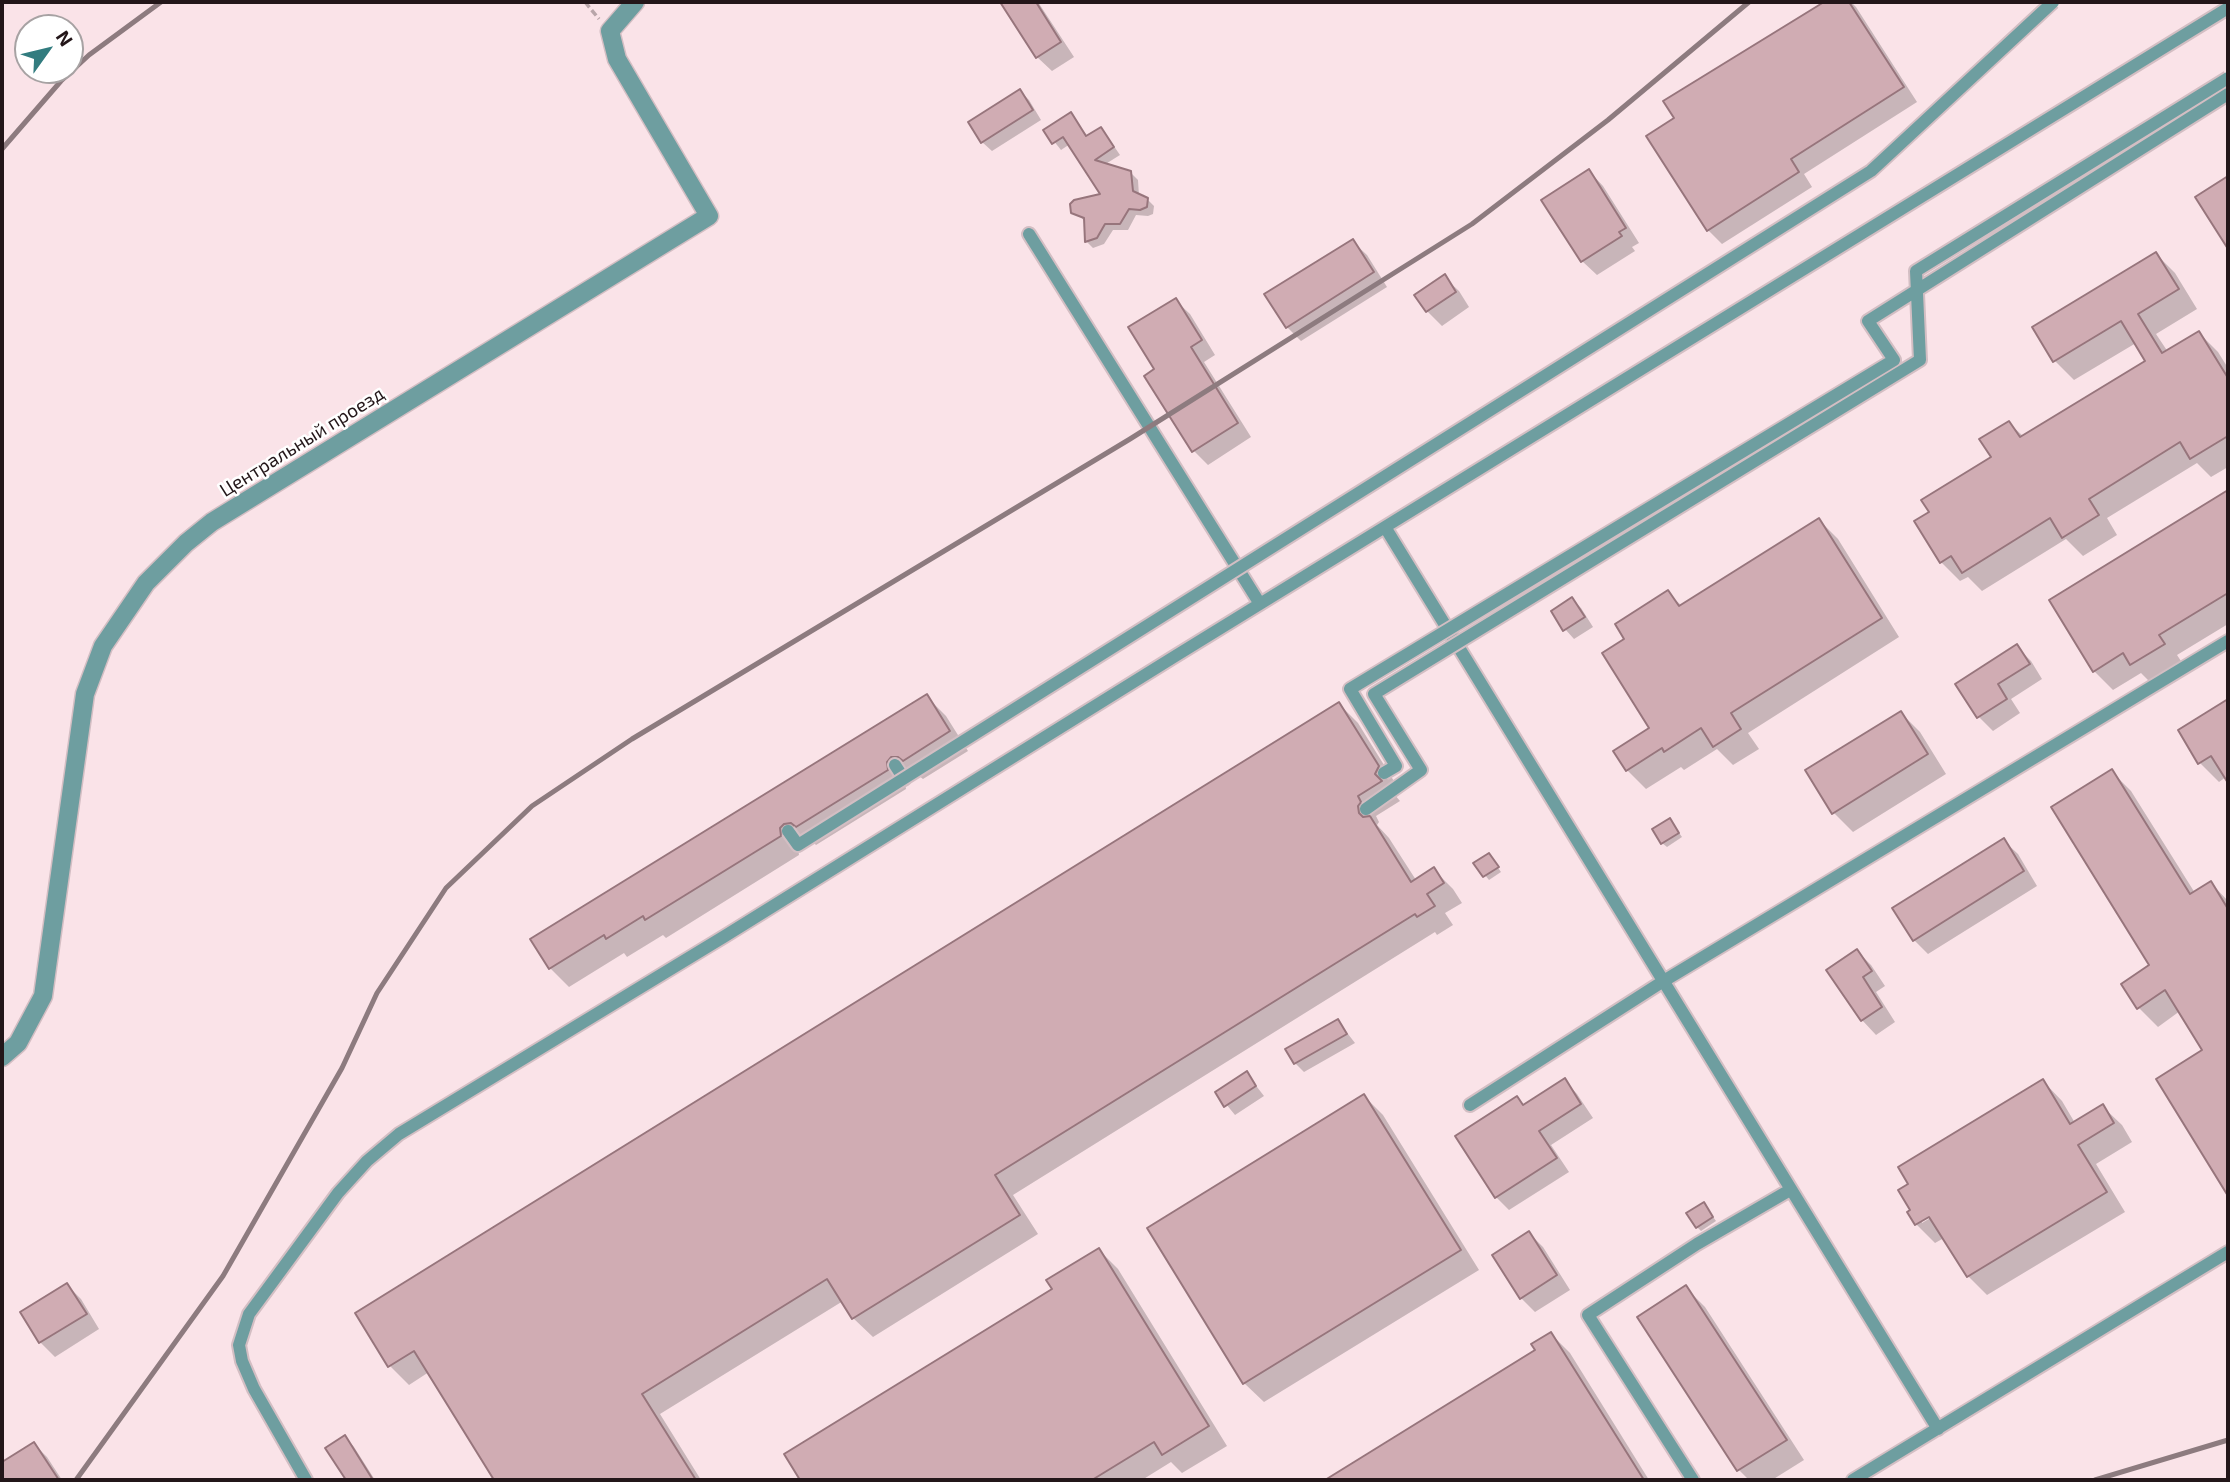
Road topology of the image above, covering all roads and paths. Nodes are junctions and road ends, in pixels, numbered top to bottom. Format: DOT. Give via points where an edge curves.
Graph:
graph roads {
  1 [pos="635,2"];
  2 [pos="2053,2"];
  3 [pos="2228,8"];
  4 [pos="2228,78"];
  5 [pos="2228,94"];
  6 [pos="1029,233"];
  7 [pos="1385,527"];
  8 [pos="1260,604"];
  9 [pos="2228,641"];
  10 [pos="895,765"];
  11 [pos="1384,773"];
  12 [pos="904,779"];
  13 [pos="1366,809"];
  14 [pos="788,831"];
  15 [pos="1662,982"];
  16 [pos="2,1057"];
  17 [pos="1470,1105"];
  18 [pos="1790,1190"];
  19 [pos="2228,1252"];
  20 [pos="1938,1429"];
  21 [pos="1873,1468"];
  22 [pos="306,1480"];
  23 [pos="1693,1480"];
  24 [pos="1853,1480"];
  25 [pos="1881,1480"];
  1 -- 16 [label="street, Центральный проезд" via="610,31 617,59 709,216 212,522 146,583 103,646 85,694 43,996 18,1043"];
  2 -- 12 [label="lane, bridge" via="1871,172"];
  3 -- 7 [label="lane"];
  4 -- 13 [label="lane, bridge" via="1916,271 1920,360 1374,694 1421,770"];
  5 -- 11 [label="lane, bridge" via="1868,321 1894,360 1350,689 1396,766"];
  6 -- 8 [label="lane"];
  7 -- 8 [label="lane"];
  7 -- 15 [label="lane"];
  8 -- 22 [label="lane" via="399,1133 367,1161 249,1314 239,1345 254,1389"];
  9 -- 15 [label="lane"];
  10 -- 12 [label="lane"];
  12 -- 14 [label="lane, bridge" via="798,845"];
  15 -- 17 [label="lane"];
  15 -- 18 [label="lane"];
  18 -- 20 [label="lane"];
  18 -- 23 [label="lane" via="1588,1315"];
  19 -- 20 [label="lane"];
  20 -- 21 [label="lane"];
  21 -- 24 [label="lane"];
  21 -- 25 [label="lane"];
}
